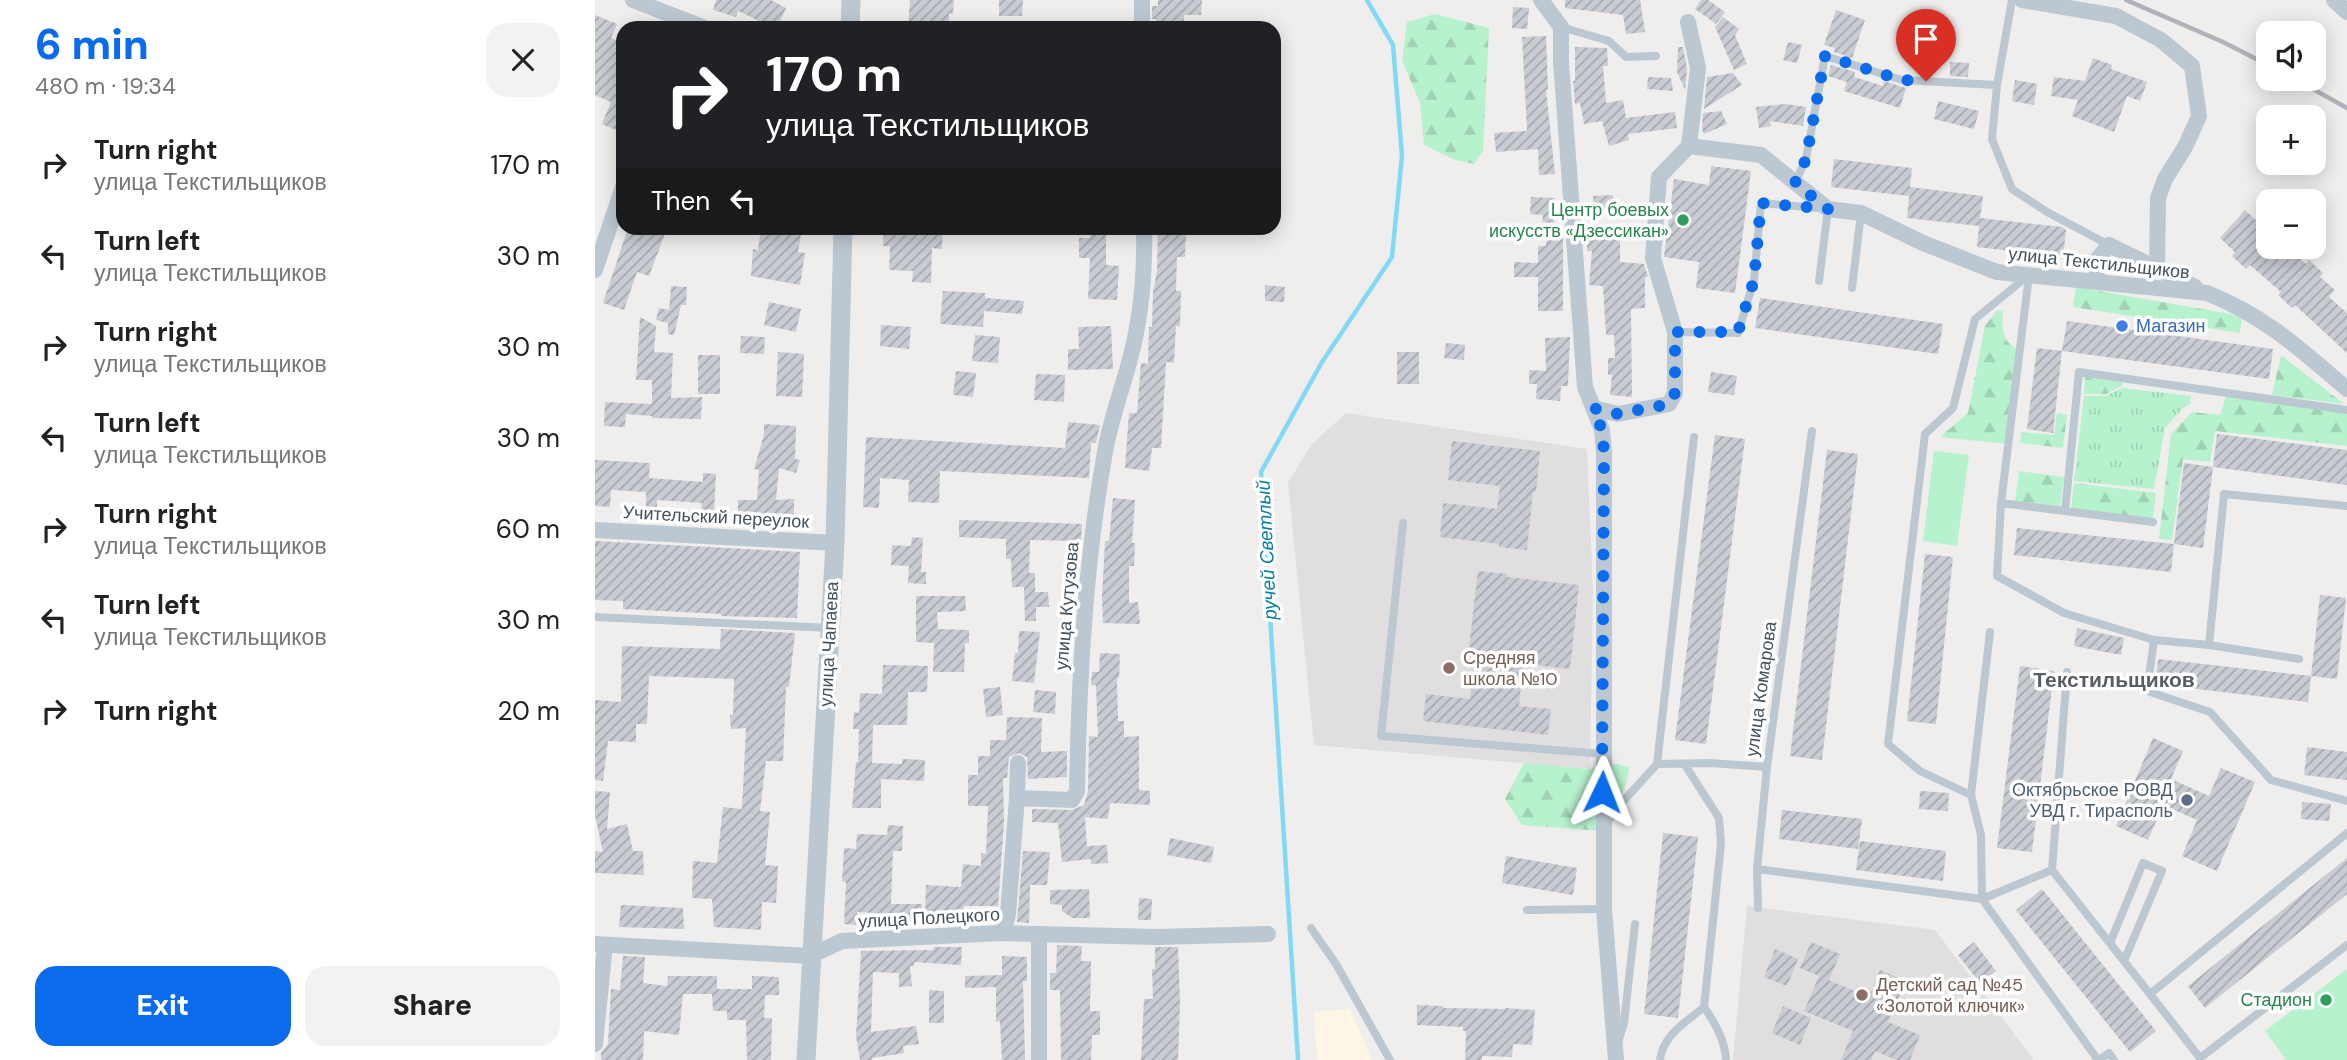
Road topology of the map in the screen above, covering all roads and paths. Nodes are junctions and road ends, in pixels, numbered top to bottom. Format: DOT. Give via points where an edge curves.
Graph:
graph roads {
  1 [pos="633,0"];
  2 [pos="851,0"];
  3 [pos="1142,0"];
  4 [pos="1541,0"];
  5 [pos="2012,0"];
  6 [pos="2022,0"];
  7 [pos="2334,0"];
  8 [pos="2347,12"];
  9 [pos="674,21"];
  10 [pos="850,21"];
  11 [pos="1142,21"];
  12 [pos="1688,22"];
  13 [pos="1561,27"];
  14 [pos="1656,56"];
  15 [pos="1997,85"];
  16 [pos="1689,146"];
  17 [pos="1795,183"];
  18 [pos="616,208"];
  19 [pos="1828,209"];
  20 [pos="1861,213"];
  21 [pos="843,235"];
  22 [pos="1144,235"];
  23 [pos="2109,244"];
  24 [pos="2157,269"];
  25 [pos="595,270"];
  26 [pos="2029,275"];
  27 [pos="1819,281"];
  28 [pos="2097,282"];
  29 [pos="1852,288"];
  30 [pos="2207,293"];
  31 [pos="1675,332"];
  32 [pos="2347,389"];
  33 [pos="1593,408"];
  34 [pos="2347,410"];
  35 [pos="1812,431"];
  36 [pos="1694,437"];
  37 [pos="2001,503"];
  38 [pos="2347,506"];
  39 [pos="2065,511"];
  40 [pos="2153,522"];
  41 [pos="1403,523"];
  42 [pos="595,530"];
  43 [pos="835,543"];
  44 [pos="595,617"];
  45 [pos="830,628"];
  46 [pos="1990,632"];
  47 [pos="2154,640"];
  48 [pos="2209,645"];
  49 [pos="2299,660"];
  50 [pos="2067,672"];
  51 [pos="1604,754"];
  52 [pos="1018,763"];
  53 [pos="1657,764"];
  54 [pos="1685,765"];
  55 [pos="1767,767"];
  56 [pos="1971,795"];
  57 [pos="1017,798"];
  58 [pos="2347,801"];
  59 [pos="1602,831"];
  60 [pos="2347,833"];
  61 [pos="1757,869"];
  62 [pos="2052,870"];
  63 [pos="1982,899"];
  64 [pos="1758,908"];
  65 [pos="1604,909"];
  66 [pos="1527,910"];
  67 [pos="1635,924"];
  68 [pos="1311,929"];
  69 [pos="1001,933"];
  70 [pos="1268,934"];
  71 [pos="1039,935"];
  72 [pos="2110,943"];
  73 [pos="600,944"];
  74 [pos="2347,945"];
  75 [pos="810,956"];
  76 [pos="2123,961"];
  77 [pos="2150,994"];
  78 [pos="1705,1007"];
  79 [pos="595,1044"];
  80 [pos="1616,1054"];
  81 [pos="806,1060"];
  82 [pos="1039,1060"];
  83 [pos="1390,1060"];
  84 [pos="1660,1060"];
  85 [pos="1726,1060"];
  86 [pos="2099,1060"];
  87 [pos="2114,1060"];
  1 -- 9 [label="street"];
  2 -- 10 [label="street"];
  3 -- 11 [label="street"];
  4 -- 13 [label="street"];
  5 -- 15 [label="lane"];
  6 -- 24 [label="street" via="2116,16 2161,40 2192,66 2199,117 2158,198"];
  7 -- 8 [label="street"];
  12 -- 16 [label="street" via="1698,68"];
  13 -- 14 [label="lane" via="1609,41 1626,57"];
  13 -- 33 [label="street" via="1585,387"];
  15 -- 17 [label="lane" via="1902,80 1825,56 1806,159"];
  15 -- 23 [label="lane" via="1992,139 2012,189"];
  16 -- 17 [label="street" via="1761,155"];
  16 -- 31 [label="street" via="1659,177 1653,258"];
  17 -- 19 [label="street"];
  18 -- 25 [label="street"];
  19 -- 20 [label="street, улица Текстильщиков"];
  19 -- 27 [label="lane"];
  19 -- 31 [label="lane, улица Текстильщиков" via="1761,203 1754,280 1738,332"];
  20 -- 26 [label="street, улица Текстильщиков" via="1997,272"];
  20 -- 29 [label="lane"];
  21 -- 43 [label="street, улица Чапаева"];
  22 -- 57 [label="street, улица Кутузова" via="1141,312 1105,447 1097,506 1082,637 1077,791 1072,800"];
  23 -- 24 [label="street"];
  23 -- 28 [label="street" via="2097,261"];
  24 -- 30 [label="street"];
  26 -- 28 [label="street, улица Текстильщиков"];
  26 -- 37 [label="lane"];
  26 -- 56 [label="lane" via="1975,318 1953,408 1926,434 1888,744 1920,771"];
  28 -- 30 [label="street, улица Текстильщиков"];
  30 -- 32 [label="street, улица Текстильщиков" via="2263,320"];
  31 -- 33 [label="street" via="1675,393 1669,404 1618,414"];
  33 -- 51 [label="street" via="1604,452"];
  34 -- 39 [label="lane" via="2079,372"];
  35 -- 55 [label="lane, улица Комарова"];
  36 -- 53 [label="lane"];
  37 -- 39 [label="lane"];
  37 -- 47 [label="lane" via="1997,576 2064,613"];
  38 -- 48 [label="lane" via="2224,494"];
  39 -- 40 [label="lane"];
  41 -- 51 [label="lane" via="1381,736"];
  42 -- 43 [label="street, Учительский переулок"];
  43 -- 45 [label="street, улица Чапаева"];
  44 -- 45 [label="lane"];
  45 -- 75 [label="street, улица Чапаева"];
  46 -- 56 [label="lane"];
  47 -- 48 [label="lane"];
  47 -- 58 [label="lane" via="2147,691 2210,712 2271,779"];
  48 -- 49 [label="lane"];
  50 -- 62 [label="lane"];
  51 -- 59 [label="street"];
  52 -- 57 [label="street"];
  53 -- 54 [label="lane, улица Комарова"];
  53 -- 59 [label="lane"];
  54 -- 55 [label="lane, улица Комарова"];
  54 -- 78 [label="lane" via="1719,818 1721,844"];
  55 -- 61 [label="lane"];
  56 -- 63 [label="lane" via="1981,835"];
  57 -- 69 [label="street" via="1008,914"];
  59 -- 65 [label="street"];
  60 -- 77 [label="lane"];
  61 -- 63 [label="lane"];
  61 -- 64 [label="lane"];
  62 -- 63 [label="lane"];
  62 -- 72 [label="lane"];
  63 -- 86 [label="lane"];
  65 -- 66 [label="lane"];
  65 -- 80 [label="street"];
  67 -- 80 [label="lane"];
  68 -- 83 [label="lane"];
  69 -- 71 [label="street, улица Полецкого"];
  69 -- 75 [label="street, улица Полецкого" via="842,941"];
  70 -- 71 [label="street, улица Полецкого"];
  71 -- 82 [label="street"];
  72 -- 76 [label="lane"];
  72 -- 76 [label="lane" via="2143,863 2162,871"];
  73 -- 75 [label="street, улица Полецкого"];
  73 -- 79 [label="street"];
  74 -- 77 [label="lane" via="2200,1058"];
  75 -- 81 [label="street, улица Чапаева"];
  76 -- 77 [label="lane"];
  78 -- 84 [label="lane" via="1661,1046"];
  78 -- 85 [label="lane" via="1717,1026"];
  86 -- 87 [label="lane" via="2109,1053"];
}
